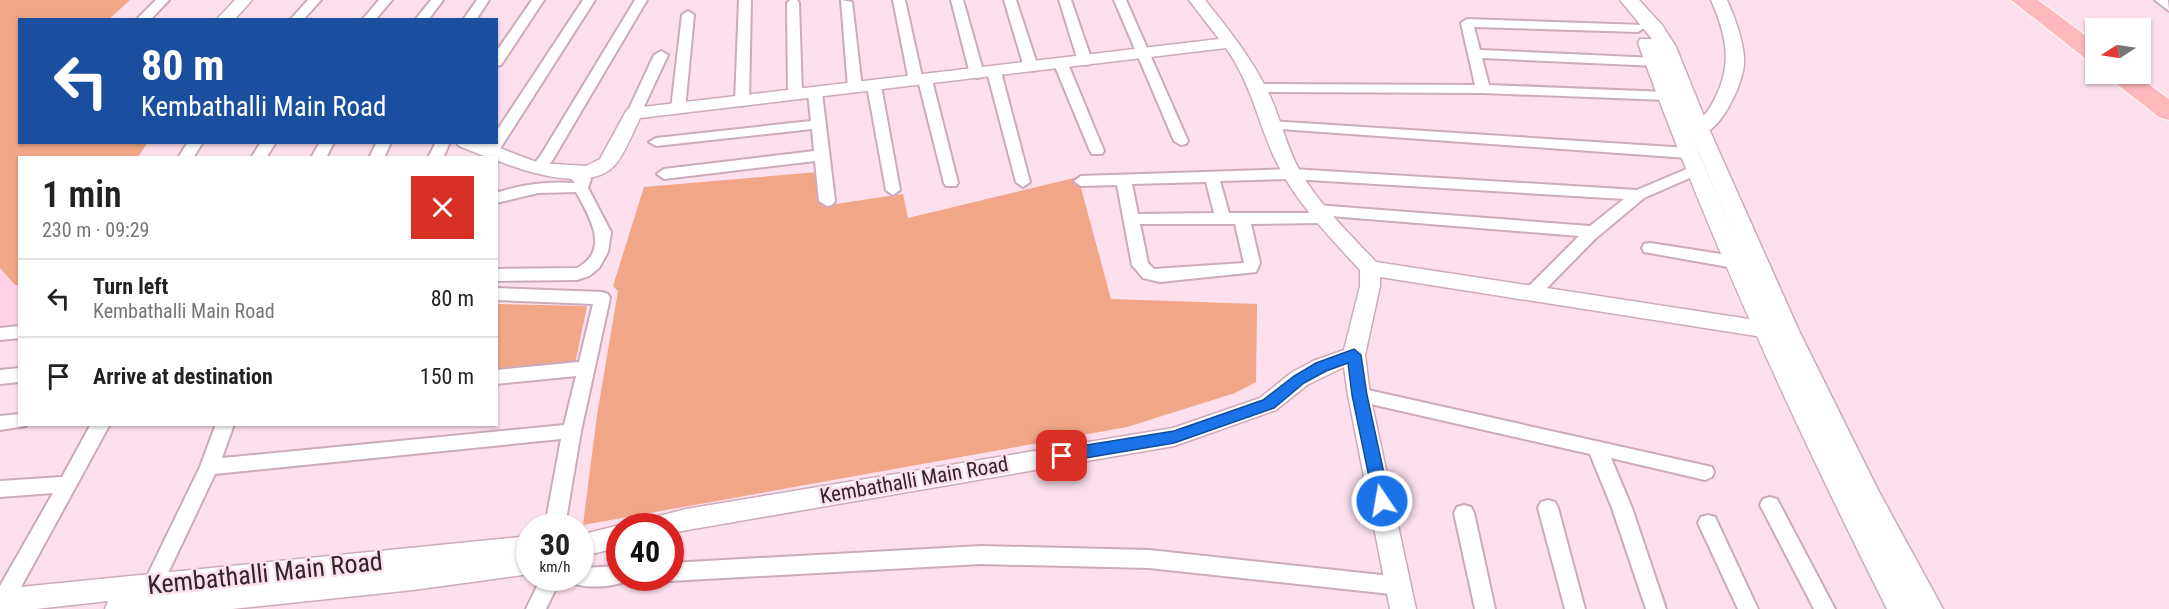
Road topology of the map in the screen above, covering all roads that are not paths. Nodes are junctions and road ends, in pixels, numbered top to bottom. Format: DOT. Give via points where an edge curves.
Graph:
graph roads {
  1 [pos="163,0"];
  2 [pos="244,0"];
  3 [pos="315,0"];
  4 [pos="386,0"];
  5 [pos="437,0"];
  6 [pos="483,0"];
  7 [pos="538,0"];
  8 [pos="589,0"];
  9 [pos="641,0"];
  10 [pos="745,0"];
  11 [pos="899,0"];
  12 [pos="957,0"];
  13 [pos="1010,0"];
  14 [pos="1065,0"];
  15 [pos="1120,0"];
  16 [pos="1197,0"];
  17 [pos="1614,0"];
  18 [pos="1629,0"];
  19 [pos="1719,0"];
  20 [pos="2023,0"];
  21 [pos="2053,0"];
  22 [pos="2161,0"];
  23 [pos="846,2"];
  24 [pos="793,3"];
  25 [pos="2169,7"];
  26 [pos="688,15"];
  27 [pos="144,18"];
  28 [pos="226,18"];
  29 [pos="298,18"];
  30 [pos="370,18"];
  31 [pos="423,18"];
  32 [pos="470,18"];
  33 [pos="2085,24"];
  34 [pos="1638,27"];
  35 [pos="1230,43"];
  36 [pos="2085,47"];
  37 [pos="1142,54"];
  38 [pos="1474,54"];
  39 [pos="661,55"];
  40 [pos="498,59"];
  41 [pos="1085,61"];
  42 [pos="1657,62"];
  43 [pos="1061,64"];
  44 [pos="1031,67"];
  45 [pos="985,73"];
  46 [pos="2151,74"];
  47 [pos="921,80"];
  48 [pos="2132,84"];
  49 [pos="874,86"];
  50 [pos="2169,87"];
  51 [pos="855,88"];
  52 [pos="1258,88"];
  53 [pos="1483,89"];
  54 [pos="815,93"];
  55 [pos="795,96"];
  56 [pos="1667,96"];
  57 [pos="742,102"];
  58 [pos="678,109"];
  59 [pos="2169,112"];
  60 [pos="634,113"];
  61 [pos="819,124"];
  62 [pos="1270,125"];
  63 [pos="1689,129"];
  64 [pos="498,140"];
  65 [pos="656,141"];
  66 [pos="1181,141"];
  67 [pos="495,145"];
  68 [pos="1097,151"];
  69 [pos="823,155"];
  70 [pos="1692,162"];
  71 [pos="542,164"];
  72 [pos="664,174"];
  73 [pos="1292,174"];
  74 [pos="573,177"];
  75 [pos="1212,177"];
  76 [pos="1124,180"];
  77 [pos="1081,181"];
  78 [pos="1023,182"];
  79 [pos="951,183"];
  80 [pos="893,190"];
  81 [pos="1639,195"];
  82 [pos="498,197"];
  83 [pos="827,201"];
  84 [pos="1319,214"];
  85 [pos="1132,219"];
  86 [pos="1223,219"];
  87 [pos="1242,220"];
  88 [pos="1594,232"];
  89 [pos="1650,248"];
  90 [pos="1734,262"];
  91 [pos="1370,268"];
  92 [pos="498,275"];
  93 [pos="1532,293"];
  94 [pos="498,294"];
  95 [pos="18,332"];
  96 [pos="1777,332"];
  97 [pos="0,334"];
  98 [pos="1354,355"];
  99 [pos="586,368"];
  100 [pos="18,375"];
  101 [pos="0,377"];
  102 [pos="498,377"];
  103 [pos="1359,395"];
  104 [pos="18,421"];
  105 [pos="0,423"];
  106 [pos="100,426"];
  107 [pos="224,426"];
  108 [pos="572,431"];
  109 [pos="1597,448"];
  110 [pos="209,467"];
  111 [pos="1705,471"];
  112 [pos="68,484"];
  113 [pos="0,489"];
  114 [pos="1770,505"];
  115 [pos="1548,508"];
  116 [pos="557,513"];
  117 [pos="1464,513"];
  118 [pos="684,519"];
  119 [pos="1708,523"];
  120 [pos="516,548"];
  121 [pos="516,565"];
  122 [pos="684,571"];
  123 [pos="153,584"];
  124 [pos="545,591"];
  125 [pos="1401,597"];
  126 [pos="1,602"];
  127 [pos="134,608"];
  128 [pos="536,609"];
  129 [pos="1485,609"];
  130 [pos="1575,609"];
  131 [pos="1656,609"];
  132 [pos="1748,609"];
  133 [pos="1825,609"];
  134 [pos="1902,609"];
  135 [pos="1928,609"];
  1 -- 27 [label="street"];
  2 -- 28 [label="street"];
  3 -- 29 [label="street"];
  4 -- 30 [label="street"];
  5 -- 31 [label="street"];
  6 -- 32 [label="street"];
  7 -- 40 [label="street"];
  8 -- 64 [label="street"];
  9 -- 71 [label="street"];
  10 -- 57 [label="street"];
  11 -- 47 [label="street"];
  12 -- 45 [label="street"];
  13 -- 44 [label="street"];
  14 -- 41 [label="street"];
  15 -- 37 [label="street"];
  16 -- 35 [label="street"];
  17 -- 34 [label="main road"];
  18 -- 63 [label="main road" via="1667,47"];
  19 -- 63 [label="street" via="1736,62 1721,105 1710,121"];
  20 -- 36 [label="highway"];
  21 -- 33 [label="highway"];
  22 -- 25 [label="street"];
  23 -- 51 [label="street"];
  24 -- 55 [label="street"];
  26 -- 58 [label="street"];
  34 -- 38 [label="street" via="1467,23"];
  34 -- 42 [label="main road"];
  35 -- 37 [label="street"];
  35 -- 52 [label="street"];
  37 -- 41 [label="street"];
  37 -- 66 [label="street"];
  38 -- 42 [label="street"];
  38 -- 53 [label="street"];
  39 -- 60 [label="street"];
  41 -- 43 [label="street"];
  42 -- 56 [label="main road"];
  43 -- 44 [label="street"];
  43 -- 68 [label="street"];
  44 -- 45 [label="street"];
  45 -- 47 [label="street"];
  45 -- 78 [label="street"];
  46 -- 50 [label="highway"];
  47 -- 49 [label="street"];
  47 -- 79 [label="street"];
  48 -- 59 [label="highway"];
  49 -- 51 [label="street"];
  49 -- 80 [label="street"];
  51 -- 54 [label="street"];
  52 -- 53 [label="street"];
  52 -- 62 [label="street"];
  53 -- 56 [label="street"];
  54 -- 55 [label="street"];
  54 -- 61 [label="street"];
  55 -- 57 [label="street"];
  56 -- 63 [label="main road"];
  57 -- 58 [label="street"];
  58 -- 60 [label="street"];
  60 -- 74 [label="street" via="607,163"];
  61 -- 65 [label="street"];
  61 -- 69 [label="street"];
  62 -- 70 [label="street"];
  62 -- 73 [label="street"];
  63 -- 70 [label="main road"];
  63 -- 96 [label="main road"];
  67 -- 71 [label="street"];
  69 -- 72 [label="street"];
  69 -- 83 [label="street"];
  70 -- 81 [label="street"];
  70 -- 90 [label="main road"];
  71 -- 74 [label="street"];
  73 -- 75 [label="street"];
  73 -- 81 [label="street"];
  73 -- 84 [label="street"];
  74 -- 82 [label="street" via="555,186"];
  74 -- 92 [label="street" via="603,234 598,256 588,271"];
  75 -- 76 [label="street"];
  75 -- 86 [label="street"];
  76 -- 77 [label="street"];
  76 -- 85 [label="street"];
  81 -- 88 [label="street"];
  84 -- 87 [label="street"];
  84 -- 88 [label="street"];
  84 -- 91 [label="street"];
  85 -- 86 [label="street"];
  85 -- 87 [label="street" via="1140,265 1149,274 1160,276 1250,268"];
  86 -- 87 [label="street"];
  88 -- 93 [label="street"];
  89 -- 90 [label="street"];
  90 -- 96 [label="main road"];
  91 -- 93 [label="street"];
  91 -- 98 [label="street" via="1370,286"];
  93 -- 96 [label="street"];
  94 -- 99 [label="street" via="602,298"];
  95 -- 97 [label="street"];
  96 -- 134 [label="main road" via="1828,467"];
  96 -- 135 [label="main road"];
  98 -- 103 [label="street"];
  98 -- 118 [label="street, Kembathalli Main Road" via="1306,375 1268,404 1174,437"];
  99 -- 102 [label="street"];
  99 -- 108 [label="street"];
  100 -- 101 [label="street"];
  103 -- 109 [label="street"];
  103 -- 125 [label="street"];
  104 -- 105 [label="street"];
  106 -- 112 [label="street"];
  107 -- 110 [label="street"];
  108 -- 110 [label="street"];
  108 -- 116 [label="street"];
  109 -- 111 [label="street"];
  109 -- 131 [label="street"];
  110 -- 123 [label="street"];
  112 -- 113 [label="street"];
  112 -- 126 [label="street"];
  114 -- 133 [label="street"];
  115 -- 130 [label="street"];
  117 -- 129 [label="street"];
  119 -- 132 [label="street"];
  120 -- 123 [label="street, Kembathalli Main Road"];
  121 -- 127 [label="street, Kembathalli Main Road"];
  122 -- 125 [label="street" via="981,555 1149,559"];
  123 -- 126 [label="street, Kembathalli Main Road"];
  123 -- 127 [label="street"];
  124 -- 128 [label="street"];
}
